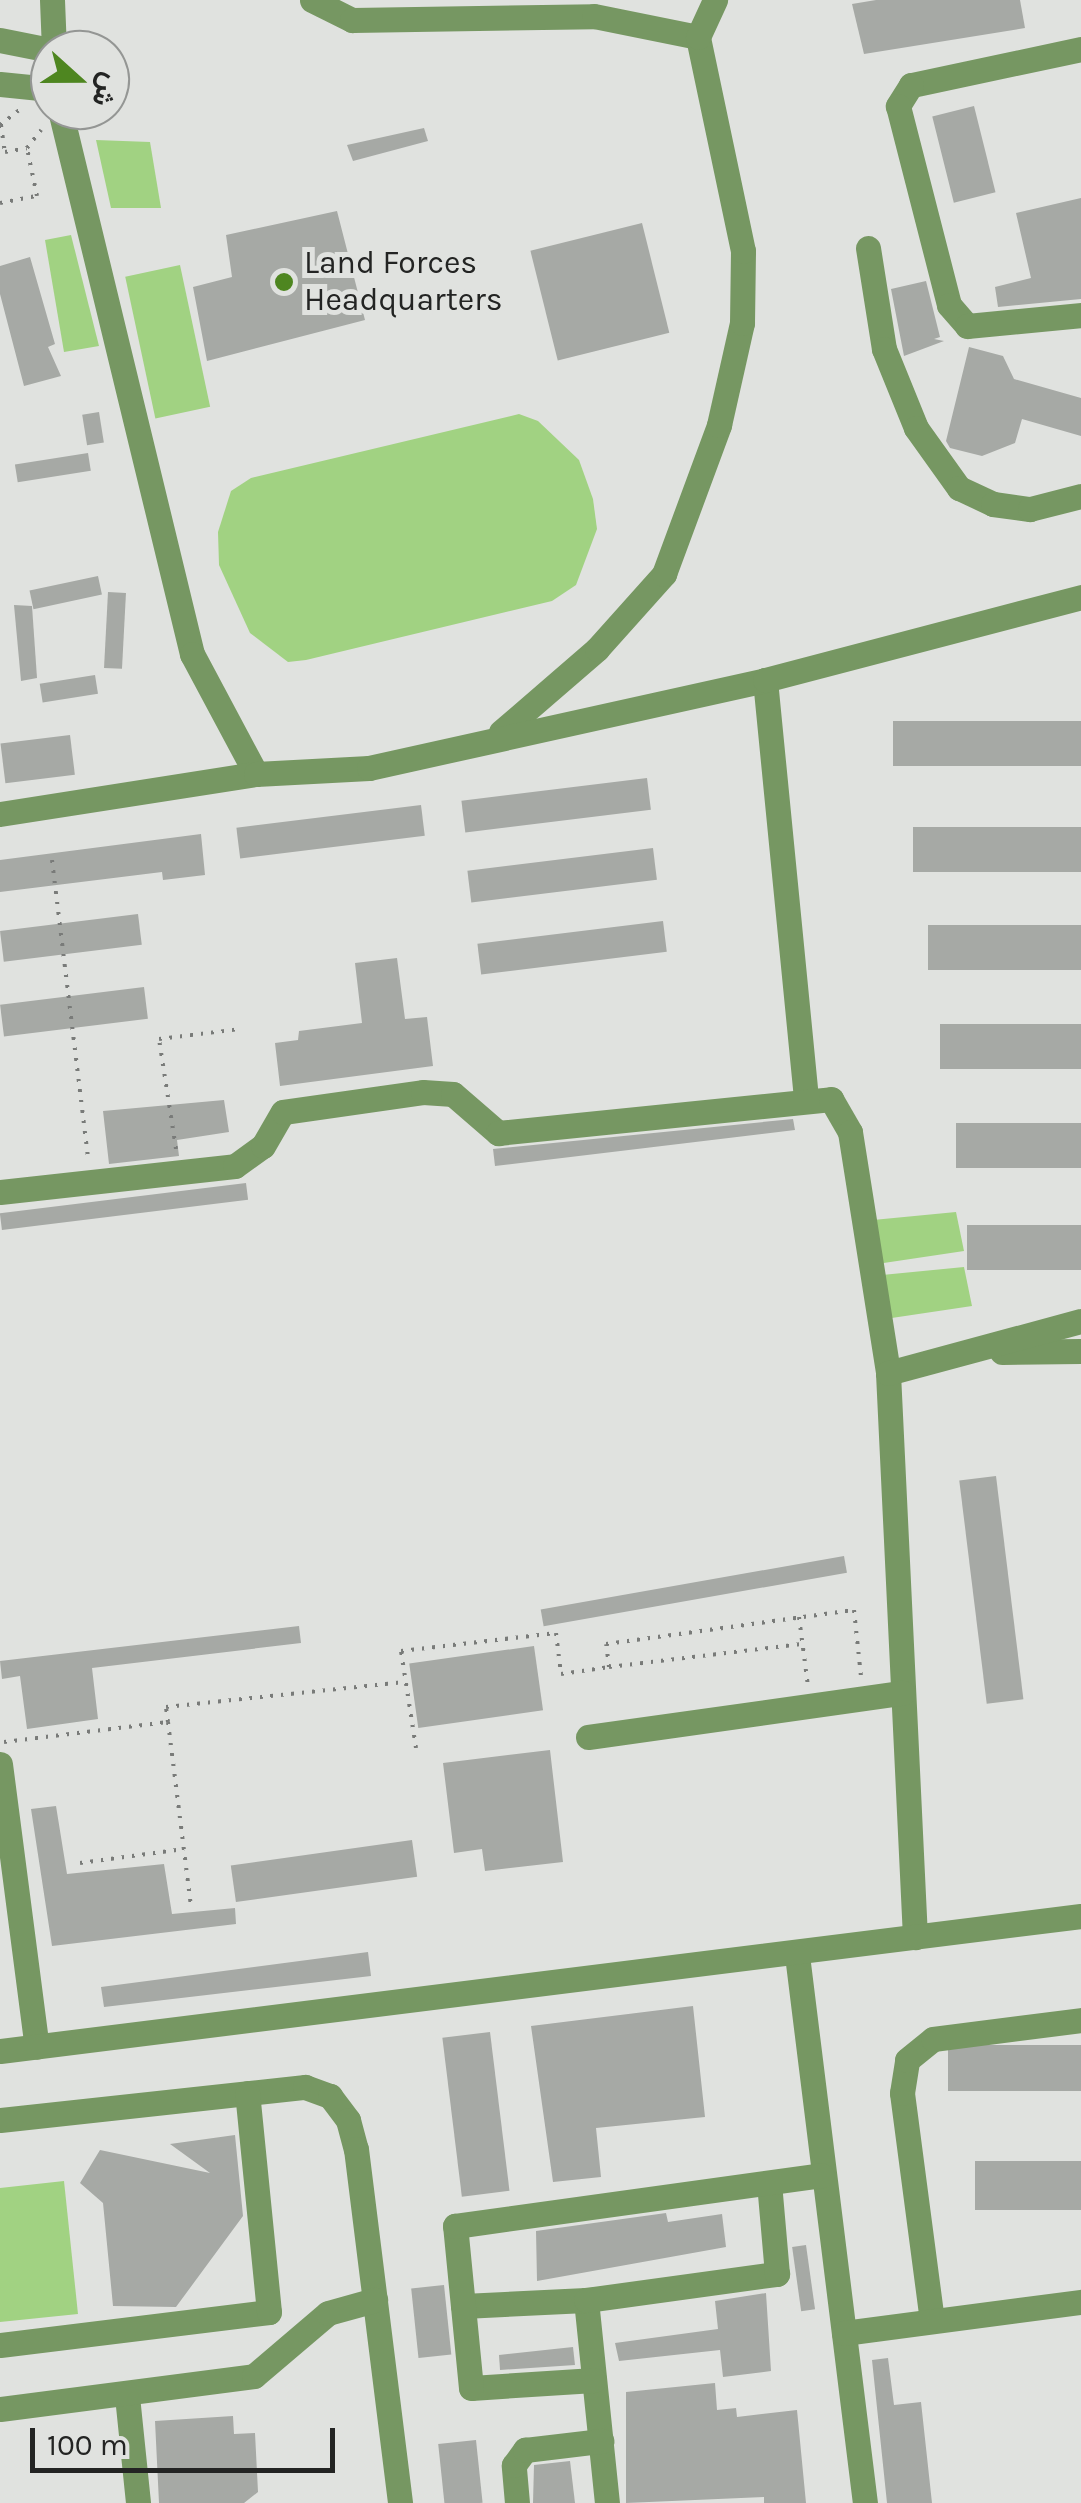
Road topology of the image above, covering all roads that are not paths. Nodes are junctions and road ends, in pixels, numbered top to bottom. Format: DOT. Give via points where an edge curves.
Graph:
graph roads {
  1 [pos="52,0"];
  2 [pos="312,0"];
  3 [pos="538,0"];
  4 [pos="715,0"];
  5 [pos="562,14"];
  6 [pos="52,30"];
  7 [pos="698,37"];
  8 [pos="0,40"];
  9 [pos="30,46"];
  10 [pos="1081,49"];
  11 [pos="30,82"];
  12 [pos="0,84"];
  13 [pos="58,130"];
  14 [pos="868,248"];
  15 [pos="1081,315"];
  16 [pos="1081,496"];
  17 [pos="1081,597"];
  18 [pos="764,680"];
  19 [pos="497,735"];
  20 [pos="256,774"];
  21 [pos="0,814"];
  22 [pos="806,1097"];
  23 [pos="0,1192"];
  24 [pos="1081,1321"];
  25 [pos="1081,1350"];
  26 [pos="962,1353"];
  27 [pos="888,1373"];
  28 [pos="903,1693"];
  29 [pos="588,1737"];
  30 [pos="0,1764"];
  31 [pos="9,1902"];
  32 [pos="1081,1916"];
  33 [pos="915,1937"];
  34 [pos="797,1955"];
  35 [pos="1081,2020"];
  36 [pos="36,2047"];
  37 [pos="0,2051"];
  38 [pos="247,2093"];
  39 [pos="0,2120"];
  40 [pos="822,2174"];
  41 [pos="769,2183"];
  42 [pos="375,2300"];
  43 [pos="586,2300"];
  44 [pos="1081,2302"];
  45 [pos="463,2306"];
  46 [pos="932,2322"];
  47 [pos="844,2333"];
  48 [pos="0,2345"];
  49 [pos="594,2380"];
  50 [pos="127,2396"];
  51 [pos="0,2409"];
  52 [pos="601,2441"];
  53 [pos="138,2503"];
  54 [pos="400,2503"];
  55 [pos="517,2503"];
  56 [pos="606,2503"];
  57 [pos="866,2503"];
  1 -- 6 [label="lane"];
  2 -- 5 [label="lane" via="352,20"];
  3 -- 5 [label="lane"];
  4 -- 7 [label="lane"];
  5 -- 7 [label="lane"];
  7 -- 19 [label="lane" via="743,251 742,323 719,425 664,574 597,649"];
  8 -- 9 [label="lane"];
  10 -- 15 [label="lane" via="911,85 898,106 949,305 967,326"];
  11 -- 12 [label="lane"];
  13 -- 20 [label="lane" via="192,654"];
  14 -- 16 [label="lane" via="884,350 916,428 959,488 993,504 1030,509"];
  17 -- 18 [label="lane"];
  18 -- 19 [label="lane"];
  18 -- 22 [label="lane"];
  19 -- 20 [label="lane" via="368,768"];
  20 -- 21 [label="lane"];
  22 -- 23 [label="lane" via="498,1133 454,1094 423,1092 284,1112 263,1146 236,1166"];
  22 -- 27 [label="lane" via="831,1099 850,1132"];
  24 -- 26 [label="lane"];
  25 -- 26 [label="lane"];
  26 -- 27 [label="lane"];
  27 -- 28 [label="lane"];
  28 -- 29 [label="lane"];
  28 -- 33 [label="lane"];
  30 -- 31 [label="lane"];
  31 -- 36 [label="lane"];
  32 -- 33 [label="lane"];
  33 -- 34 [label="lane"];
  34 -- 36 [label="lane"];
  34 -- 40 [label="lane"];
  35 -- 46 [label="lane" via="933,2039 907,2060 902,2093"];
  36 -- 37 [label="lane"];
  38 -- 39 [label="lane"];
  38 -- 42 [label="lane" via="305,2087 330,2096 348,2120"];
  38 -- 48 [label="lane" via="269,2312"];
  40 -- 41 [label="lane"];
  40 -- 47 [label="lane"];
  41 -- 43 [label="lane" via="777,2274"];
  41 -- 45 [label="lane" via="455,2226"];
  42 -- 50 [label="lane" via="328,2312 254,2376"];
  42 -- 54 [label="lane"];
  43 -- 45 [label="lane"];
  43 -- 49 [label="lane"];
  44 -- 46 [label="lane"];
  45 -- 49 [label="lane" via="471,2388"];
  46 -- 47 [label="lane"];
  47 -- 57 [label="lane"];
  49 -- 52 [label="lane"];
  50 -- 51 [label="lane"];
  50 -- 53 [label="lane"];
  52 -- 55 [label="lane" via="525,2450 514,2465"];
  52 -- 56 [label="lane"];
}
